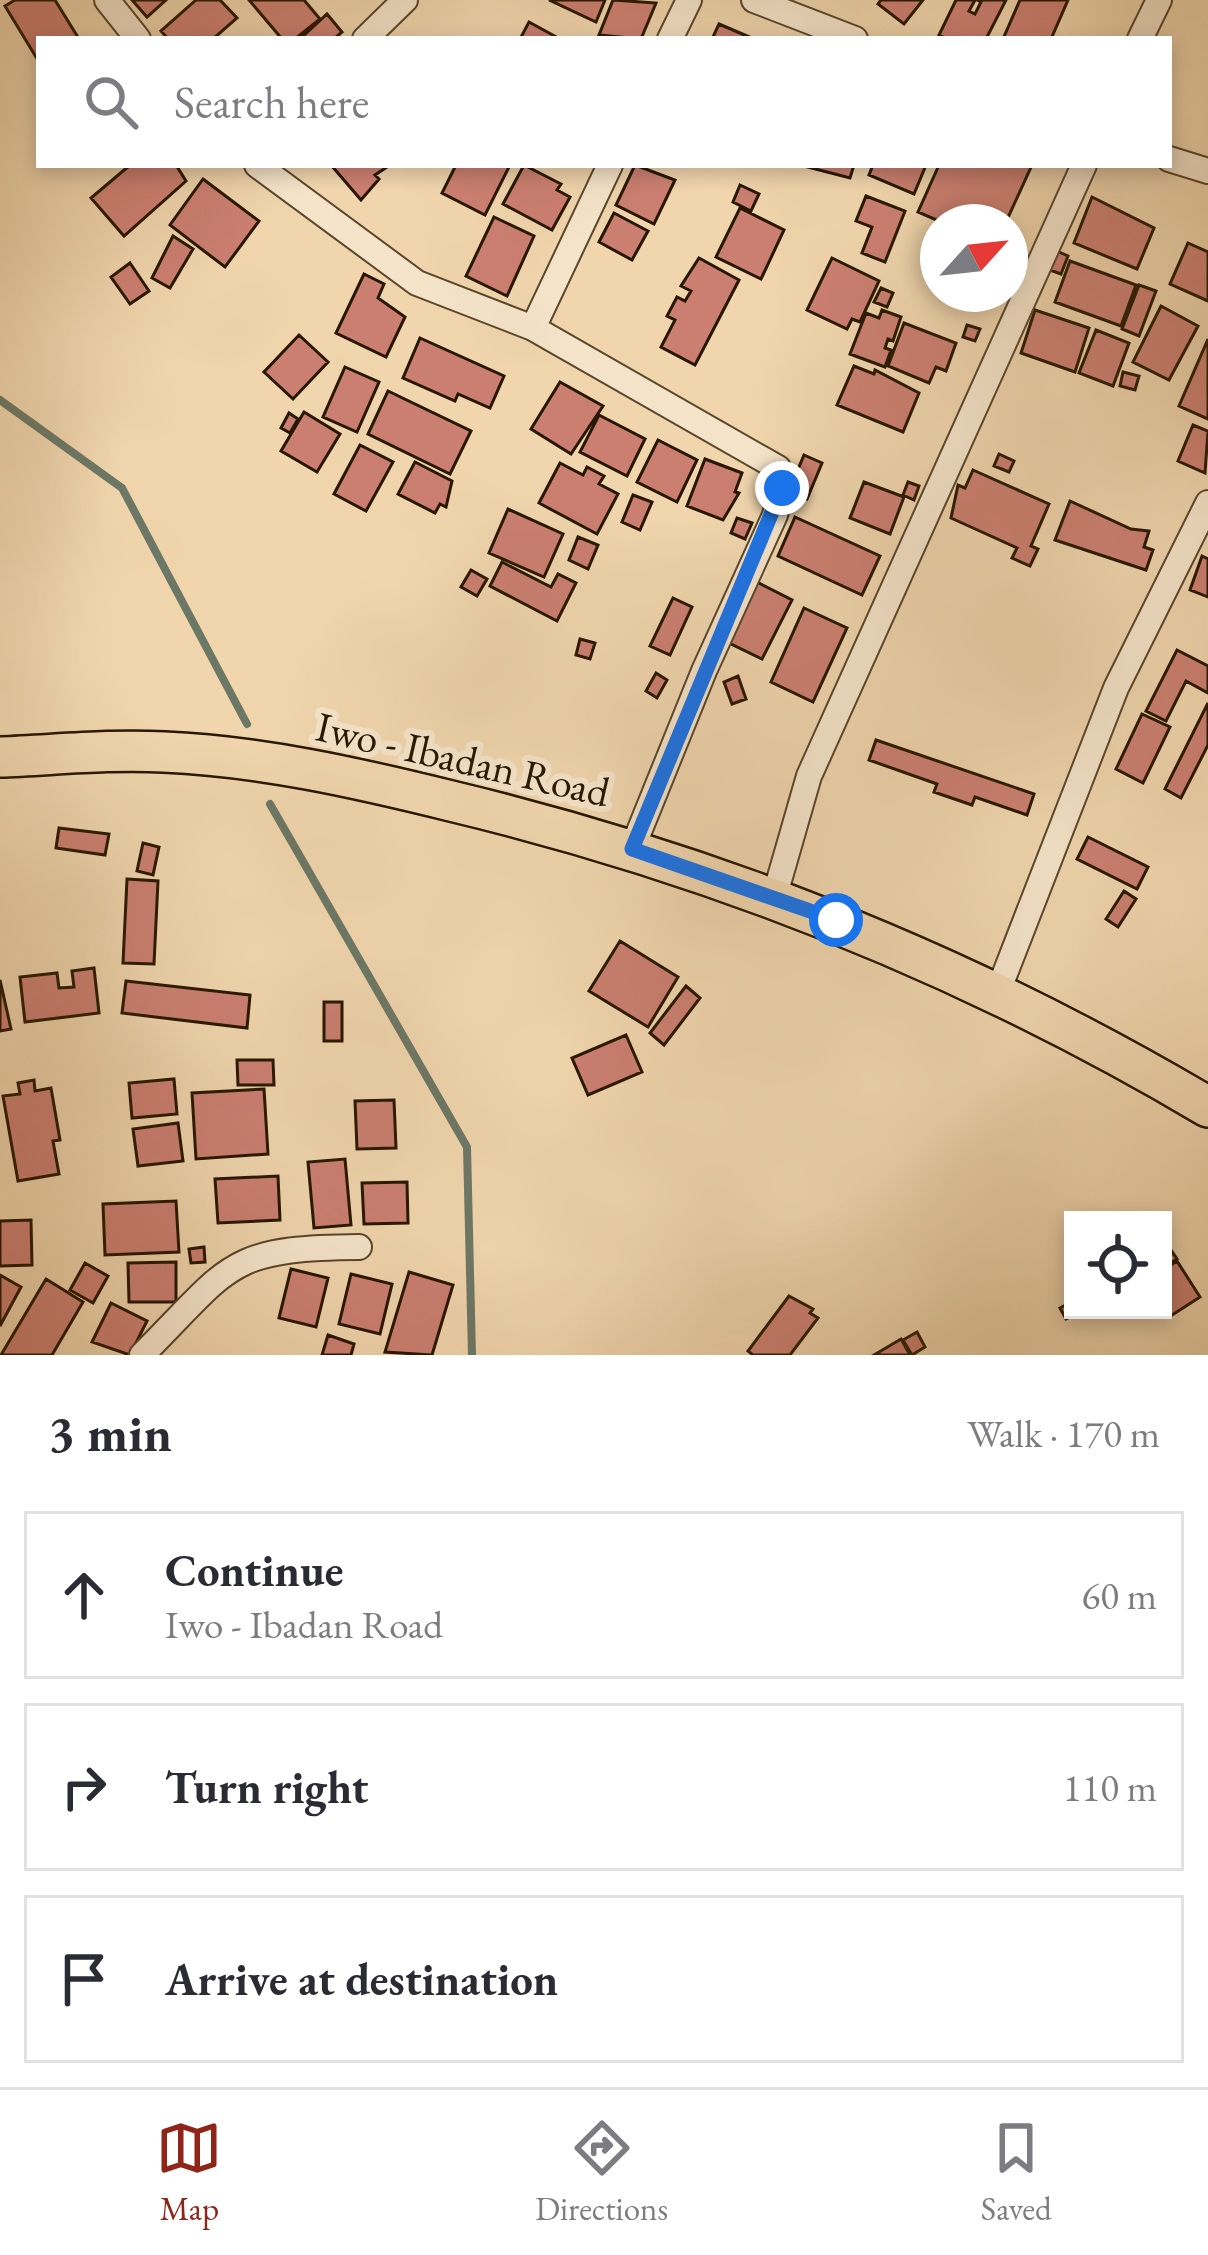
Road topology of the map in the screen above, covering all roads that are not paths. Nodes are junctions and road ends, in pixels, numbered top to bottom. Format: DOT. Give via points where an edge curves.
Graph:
graph roads {
  1 [pos="107,0"];
  2 [pos="405,0"];
  3 [pos="689,0"];
  4 [pos="754,0"];
  5 [pos="1159,0"];
  6 [pos="136,36"];
  7 [pos="368,36"];
  8 [pos="671,36"];
  9 [pos="847,36"];
  10 [pos="1141,36"];
  11 [pos="1172,161"];
  12 [pos="261,168"];
  13 [pos="609,168"];
  14 [pos="1083,168"];
  15 [pos="1208,170"];
  16 [pos="533,328"];
  17 [pos="1208,502"];
  18 [pos="0,757"];
  19 [pos="632,849"];
  20 [pos="774,898"];
  21 [pos="997,994"];
  22 [pos="1208,1107"];
  23 [pos="359,1247"];
  24 [pos="142,1355"];
  1 -- 6 [label="street"];
  2 -- 7 [label="street"];
  3 -- 8 [label="street"];
  4 -- 9 [label="street"];
  5 -- 10 [label="street"];
  11 -- 15 [label="street"];
  12 -- 16 [label="street" via="417,283"];
  13 -- 16 [label="street"];
  14 -- 20 [label="street" via="809,776"];
  16 -- 19 [label="street" via="763,454 778,468 782,488"];
  17 -- 21 [label="street" via="1116,688"];
  18 -- 19 [label="main road, Iwo - Ibadan Road" via="164,752 291,767"];
  19 -- 20 [label="main road, Iwo - Ibadan Road"];
  20 -- 21 [label="main road, Iwo - Ibadan Road"];
  21 -- 22 [label="main road, Iwo - Ibadan Road"];
  23 -- 24 [label="street" via="251,1255 213,1280"];
}
